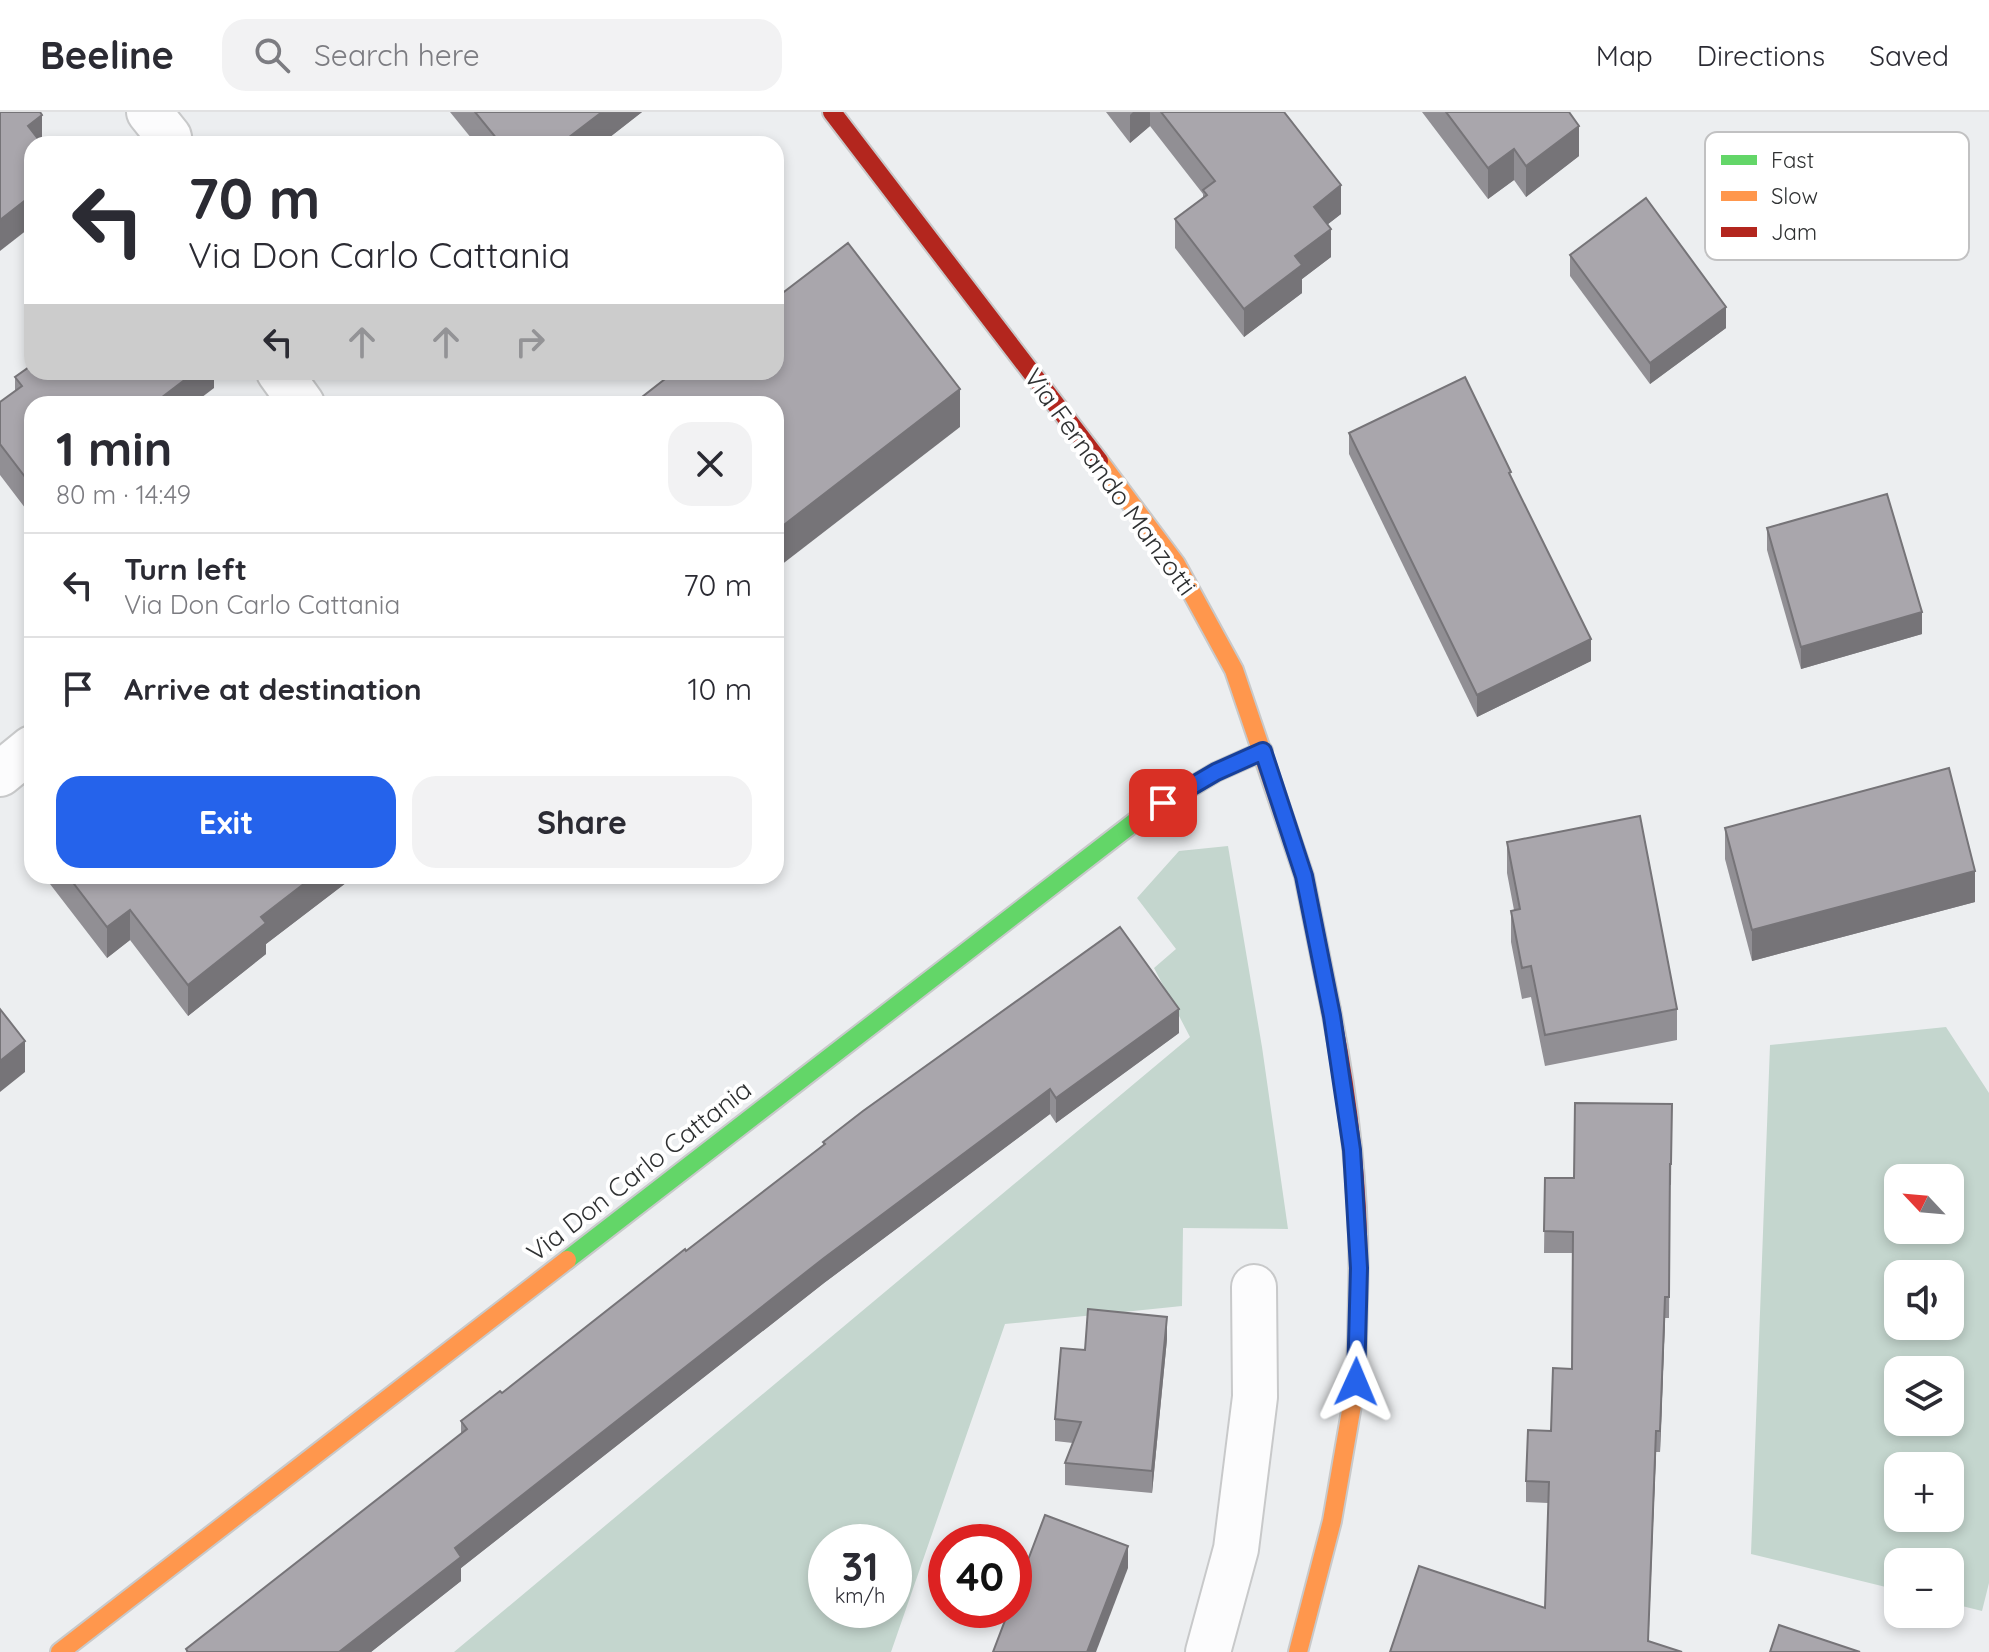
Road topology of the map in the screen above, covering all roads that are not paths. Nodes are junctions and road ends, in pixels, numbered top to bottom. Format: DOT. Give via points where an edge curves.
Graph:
graph roads {
  1 [pos="149,112"];
  2 [pos="832,112"];
  3 [pos="168,136"];
  4 [pos="1263,751"];
  5 [pos="24,754"];
  6 [pos="0,774"];
  7 [pos="1254,1287"];
  8 [pos="60,1652"];
  9 [pos="1208,1652"];
  10 [pos="1298,1652"];
  1 -- 3 [label="street"];
  2 -- 4 [label="street, Via Fernando Manzotti" via="1176,564 1234,670"];
  4 -- 8 [label="street, Via Don Carlo Cattania" via="1141,817"];
  4 -- 10 [label="street, Via Fernando Manzotti" via="1304,876 1332,1016 1352,1150 1359,1268 1356,1382 1332,1521"];
  5 -- 6 [label="street"];
  7 -- 9 [label="street" via="1255,1397 1236,1549"];
}
